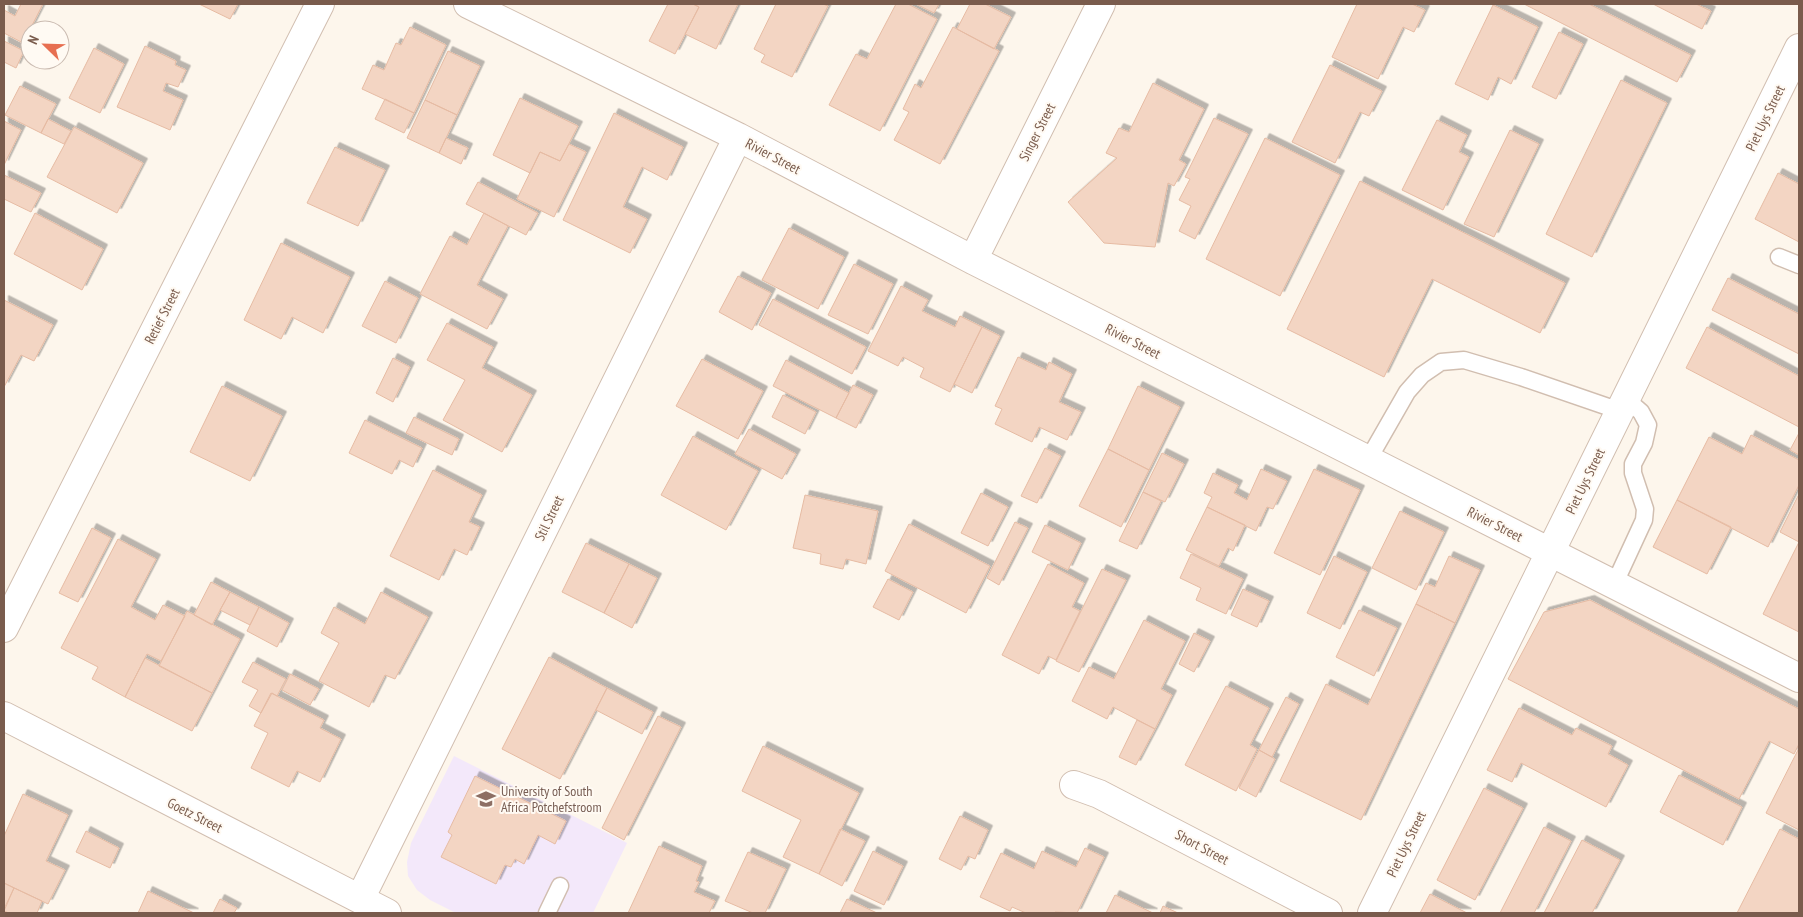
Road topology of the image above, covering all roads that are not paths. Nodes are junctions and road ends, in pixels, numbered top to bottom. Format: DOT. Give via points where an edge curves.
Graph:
graph roads {
  1 [pos="320,4"];
  2 [pos="468,4"];
  3 [pos="1101,4"];
  4 [pos="1799,48"];
  5 [pos="738,137"];
  6 [pos="1779,257"];
  7 [pos="973,260"];
  8 [pos="1799,265"];
  9 [pos="1623,405"];
  10 [pos="1368,460"];
  11 [pos="1550,552"];
  12 [pos="1614,585"];
  13 [pos="4,628"];
  14 [pos="1799,678"];
  15 [pos="4,716"];
  16 [pos="1074,785"];
  17 [pos="560,886"];
  18 [pos="360,900"];
  19 [pos="387,913"];
  20 [pos="547,913"];
  21 [pos="1328,913"];
  22 [pos="1372,913"];
  1 -- 13 [label="street, Retief Street"];
  2 -- 5 [label="street, Rivier Street"];
  3 -- 7 [label="street, Singer Street"];
  4 -- 9 [label="street, Piet Uys Street"];
  5 -- 7 [label="street, Rivier Street"];
  5 -- 18 [label="street, Stil Street"];
  6 -- 8 [label="lane"];
  7 -- 10 [label="street, Rivier Street"];
  9 -- 10 [label="lane" via="1464,360 1441,362 1422,374 1407,392"];
  9 -- 11 [label="street, Piet Uys Street"];
  9 -- 12 [label="lane" via="1641,412 1648,425 1632,473 1645,509 1644,520"];
  10 -- 11 [label="street, Rivier Street"];
  11 -- 12 [label="street, Rivier Street"];
  11 -- 22 [label="street, Piet Uys Street"];
  12 -- 14 [label="street, Rivier Street"];
  15 -- 18 [label="street, Goetz Street"];
  16 -- 21 [label="street, Short Street" via="1099,794"];
  17 -- 20 [label="lane"];
  18 -- 19 [label="street, Goetz Street"];
}
